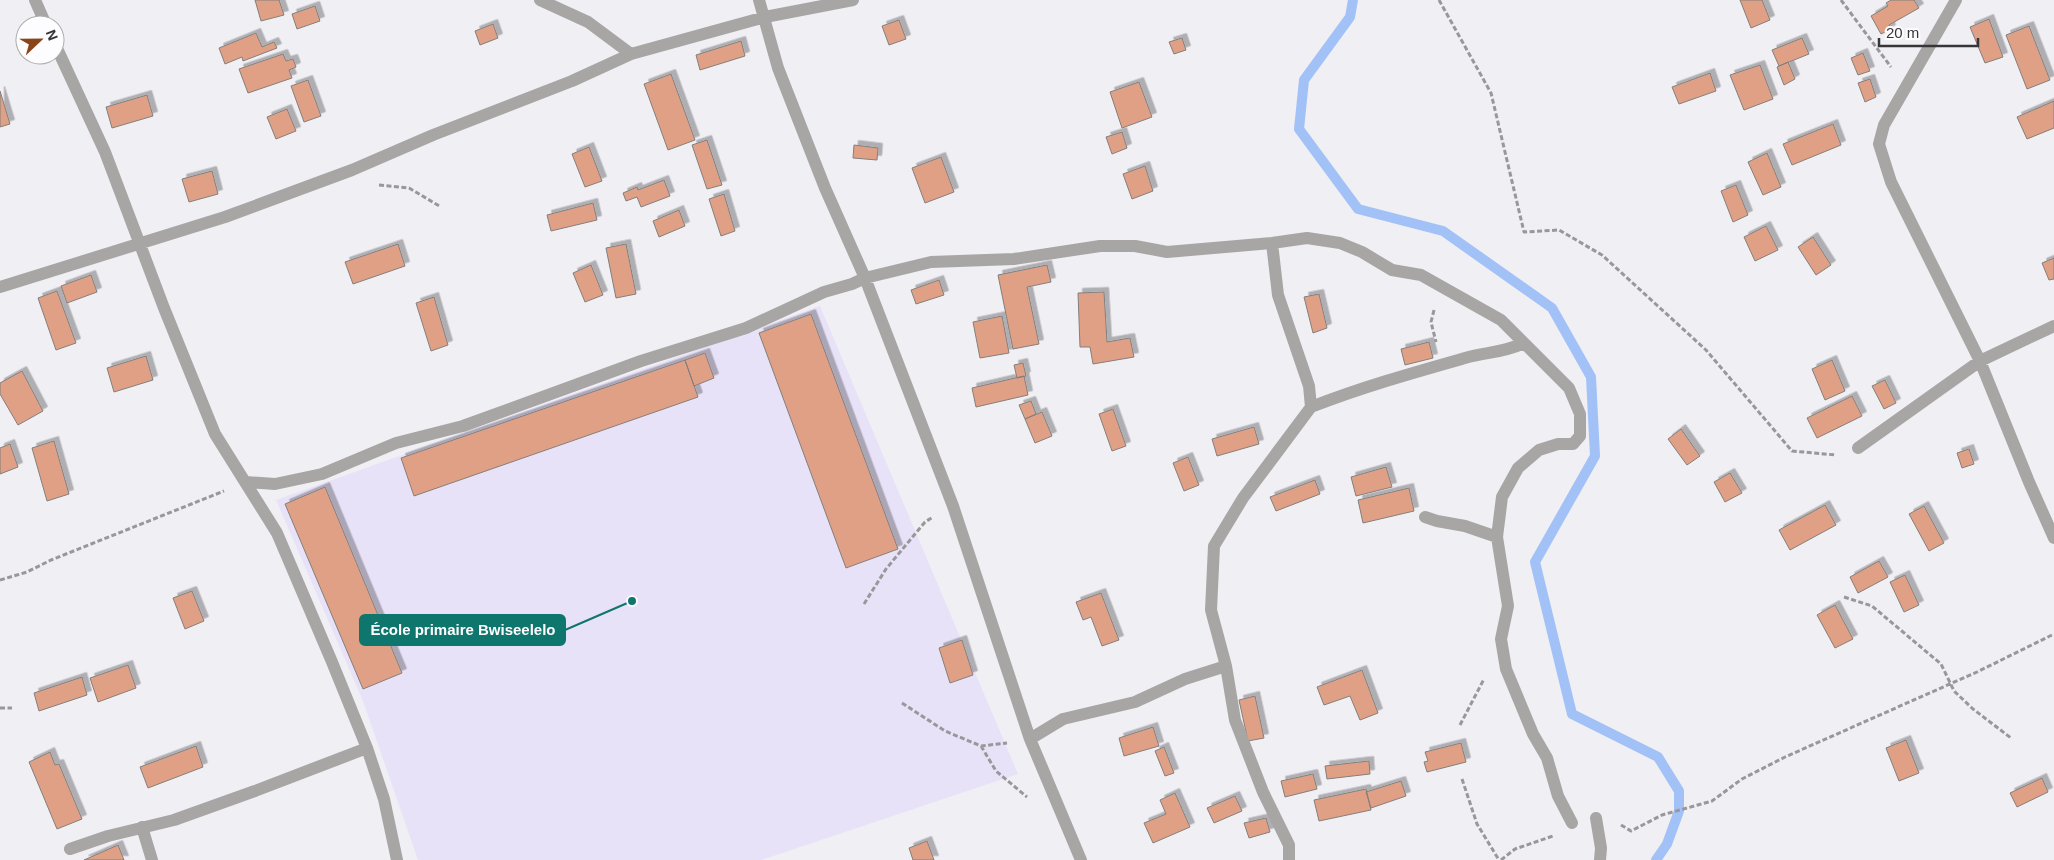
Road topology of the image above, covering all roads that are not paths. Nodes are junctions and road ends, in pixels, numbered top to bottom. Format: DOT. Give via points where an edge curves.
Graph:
graph roads {
  1 [pos="35,0"];
  2 [pos="540,0"];
  3 [pos="759,0"];
  4 [pos="853,0"];
  5 [pos="1956,0"];
  6 [pos="42,15"];
  7 [pos="765,17"];
  8 [pos="631,54"];
  9 [pos="65,65"];
  10 [pos="1272,243"];
  11 [pos="140,244"];
  12 [pos="865,278"];
  13 [pos="0,288"];
  14 [pos="2054,326"];
  15 [pos="1524,343"];
  16 [pos="1980,361"];
  17 [pos="1311,408"];
  18 [pos="1858,448"];
  19 [pos="245,482"];
  20 [pos="1426,517"];
  21 [pos="1497,537"];
  22 [pos="2054,538"];
  23 [pos="1226,666"];
  24 [pos="1030,739"];
  25 [pos="367,748"];
  26 [pos="1596,818"];
  27 [pos="1572,823"];
  28 [pos="142,826"];
  29 [pos="70,849"];
  30 [pos="152,860"];
  31 [pos="397,860"];
  32 [pos="1081,860"];
  33 [pos="1289,860"];
  34 [pos="1600,860"];
  1 -- 6 [label="street"];
  2 -- 8 [label="street" via="588,22"];
  3 -- 7 [label="street"];
  4 -- 7 [label="street"];
  5 -- 16 [label="street" via="1884,125 1880,144 1891,182"];
  7 -- 8 [label="street"];
  7 -- 12 [label="street" via="781,77"];
  8 -- 11 [label="street" via="352,170 225,217"];
  9 -- 11 [label="street" via="105,152"];
  10 -- 12 [label="street" via="1167,252 1135,246 1100,246 1014,259 931,262"];
  10 -- 15 [label="street" via="1307,238 1340,243 1392,270 1421,275 1501,320"];
  10 -- 17 [label="street" via="1278,295 1309,386"];
  11 -- 13 [label="street"];
  11 -- 19 [label="street" via="215,434"];
  12 -- 19 [label="street" via="824,292 746,328 641,361 463,426 396,444 322,474 275,484"];
  12 -- 24 [label="street" via="953,506"];
  14 -- 16 [label="street"];
  15 -- 17 [label="street" via="1508,351 1468,357 1358,389"];
  15 -- 21 [label="street" via="1568,388 1580,414 1580,436 1573,444 1558,444 1539,450 1518,468 1502,497"];
  16 -- 18 [label="street"];
  16 -- 22 [label="street"];
  17 -- 23 [label="street" via="1243,498 1214,546 1211,610"];
  19 -- 25 [label="street" via="277,533"];
  20 -- 21 [label="street"];
  21 -- 27 [label="street" via="1508,606 1501,639 1506,669 1533,734 1547,758 1558,796"];
  23 -- 24 [label="street" via="1135,702 1063,719"];
  23 -- 33 [label="street" via="1235,720 1263,792 1289,846"];
  24 -- 32 [label="street"];
  25 -- 28 [label="street" via="174,820"];
  25 -- 31 [label="street" via="384,799"];
  26 -- 34 [label="street"];
  28 -- 29 [label="street"];
  28 -- 30 [label="street"];
}
